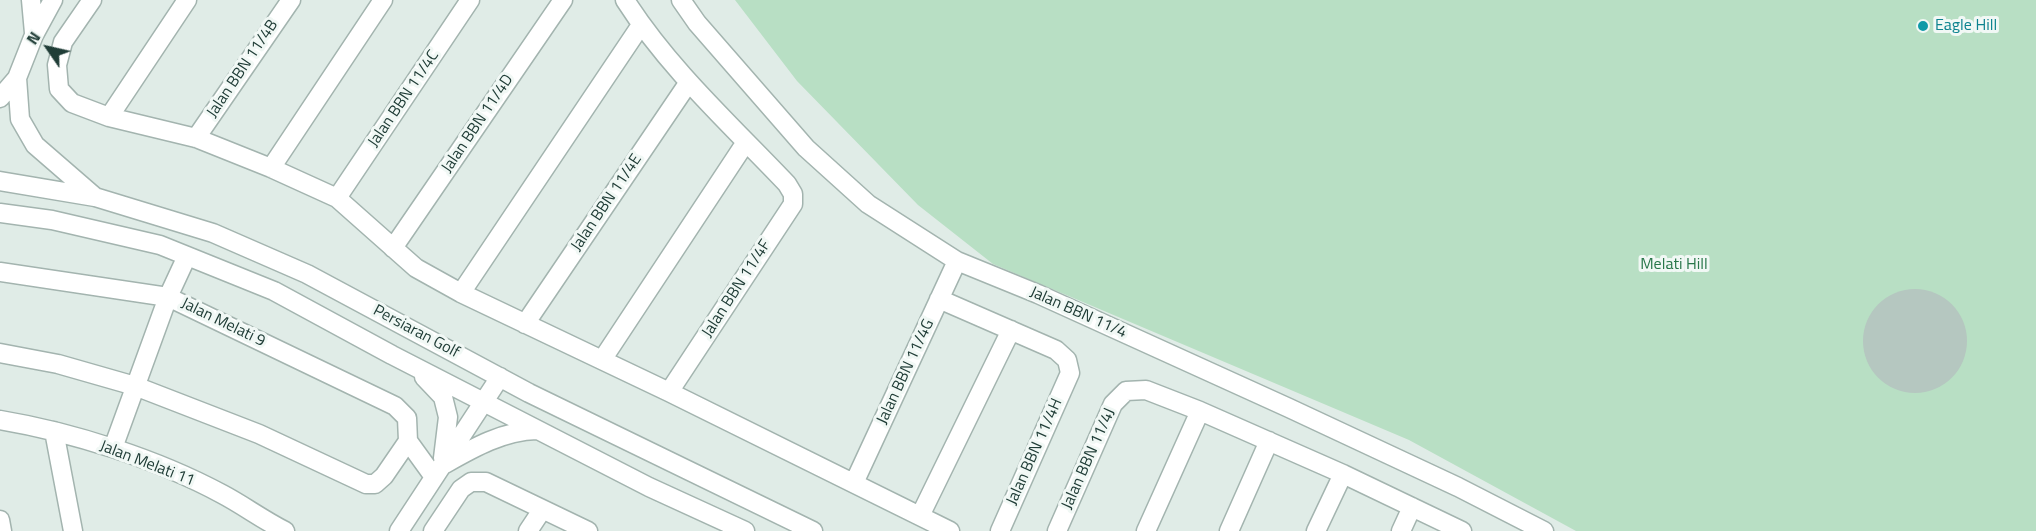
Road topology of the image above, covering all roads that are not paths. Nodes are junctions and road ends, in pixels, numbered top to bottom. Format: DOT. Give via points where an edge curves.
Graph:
graph roads {
  1 [pos="31,0"];
  2 [pos="53,0"];
  3 [pos="92,0"];
  4 [pos="187,0"];
  5 [pos="291,0"];
  6 [pos="383,0"];
  7 [pos="471,0"];
  8 [pos="562,0"];
  9 [pos="625,0"];
  10 [pos="681,0"];
  11 [pos="641,25"];
  12 [pos="34,35"];
  13 [pos="17,78"];
  14 [pos="689,82"];
  15 [pos="0,98"];
  16 [pos="109,117"];
  17 [pos="196,138"];
  18 [pos="747,142"];
  19 [pos="271,168"];
  20 [pos="0,181"];
  21 [pos="95,197"];
  22 [pos="337,198"];
  23 [pos="0,213"];
  24 [pos="393,248"];
  25 [pos="187,256"];
  26 [pos="957,261"];
  27 [pos="0,272"];
  28 [pos="461,293"];
  29 [pos="168,297"];
  30 [pos="939,299"];
  31 [pos="525,324"];
  32 [pos="1011,330"];
  33 [pos="0,353"];
  34 [pos="602,360"];
  35 [pos="416,368"];
  36 [pos="500,377"];
  37 [pos="135,386"];
  38 [pos="669,392"];
  39 [pos="483,402"];
  40 [pos="1200,411"];
  41 [pos="0,420"];
  42 [pos="539,430"];
  43 [pos="54,431"];
  44 [pos="408,441"];
  45 [pos="1269,441"];
  46 [pos="113,448"];
  47 [pos="438,471"];
  48 [pos="1343,474"];
  49 [pos="854,483"];
  50 [pos="1412,507"];
  51 [pos="543,510"];
  52 [pos="920,516"];
  53 [pos="0,520"];
  54 [pos="2,531"];
  55 [pos="74,531"];
  56 [pos="283,531"];
  57 [pos="399,531"];
  58 [pos="434,531"];
  59 [pos="528,531"];
  60 [pos="588,531"];
  61 [pos="745,531"];
  62 [pos="813,531"];
  63 [pos="951,531"];
  64 [pos="1000,531"];
  65 [pos="1057,531"];
  66 [pos="1146,531"];
  67 [pos="1229,531"];
  68 [pos="1316,531"];
  69 [pos="1401,531"];
  70 [pos="1462,531"];
  71 [pos="1544,531"];
  1 -- 12 [label="street"];
  2 -- 12 [label="street"];
  3 -- 16 [label="street" via="63,42 57,65 59,89 72,103"];
  4 -- 16 [label="street"];
  5 -- 17 [label="street, Jalan BBN 11/4B"];
  6 -- 19 [label="street"];
  7 -- 22 [label="street, Jalan BBN 11/4C"];
  8 -- 24 [label="street, Jalan BBN 11/4D"];
  9 -- 11 [label="street"];
  10 -- 26 [label="street, Jalan BBN 11/4" via="806,148 868,204"];
  11 -- 14 [label="street"];
  11 -- 28 [label="street"];
  12 -- 13 [label="street"];
  13 -- 15 [label="street"];
  13 -- 21 [label="street" via="20,119 35,145"];
  14 -- 18 [label="street"];
  14 -- 31 [label="street, Jalan BBN 11/4E"];
  16 -- 17 [label="street"];
  17 -- 19 [label="street"];
  18 -- 34 [label="street"];
  18 -- 38 [label="street, Jalan BBN 11/4F" via="787,184 793,204"];
  19 -- 22 [label="street"];
  20 -- 21 [label="street, Persiaran Golf"];
  21 -- 36 [label="street, Persiaran Golf" via="213,233 307,274"];
  22 -- 24 [label="street"];
  23 -- 25 [label="street, Persiaran Golf" via="160,245"];
  24 -- 28 [label="street" via="416,268"];
  25 -- 29 [label="street"];
  25 -- 35 [label="street, Persiaran Golf" via="274,291"];
  26 -- 30 [label="street, Jalan BBN 11/4G"];
  26 -- 71 [label="street, Jalan BBN 11/4" via="1290,408"];
  27 -- 29 [label="street, Jalan Melati 9"];
  28 -- 31 [label="street"];
  29 -- 37 [label="street"];
  29 -- 44 [label="street, Jalan Melati 9" via="395,406 407,418"];
  30 -- 32 [label="street"];
  30 -- 49 [label="street, Jalan BBN 11/4G"];
  31 -- 34 [label="street"];
  32 -- 52 [label="street"];
  32 -- 64 [label="street, Jalan BBN 11/4H" via="1056,350 1067,360 1070,373"];
  33 -- 37 [label="street" via="58,364"];
  34 -- 38 [label="street"];
  35 -- 39 [label="street, Persiaran Golf"];
  35 -- 47 [label="street" via="443,397 448,417"];
  36 -- 39 [label="street"];
  36 -- 62 [label="street, Persiaran Golf"];
  37 -- 44 [label="street" via="260,434 366,484 375,484 384,476"];
  37 -- 46 [label="street"];
  38 -- 49 [label="street"];
  39 -- 42 [label="street, Persiaran Golf"];
  39 -- 47 [label="street"];
  40 -- 45 [label="street"];
  40 -- 65 [label="street, Jalan BBN 11/4J" via="1146,390 1126,391 1113,404"];
  40 -- 66 [label="street"];
  41 -- 43 [label="street, Jalan Melati 11"];
  42 -- 47 [label="street" via="499,436"];
  42 -- 61 [label="street, Persiaran Golf"];
  43 -- 46 [label="street, Jalan Melati 11"];
  43 -- 55 [label="street"];
  44 -- 47 [label="street"];
  45 -- 48 [label="street"];
  45 -- 67 [label="street"];
  46 -- 56 [label="street, Jalan Melati 11" via="221,493"];
  47 -- 57 [label="street"];
  48 -- 50 [label="street"];
  48 -- 68 [label="street"];
  49 -- 52 [label="street"];
  50 -- 69 [label="street"];
  50 -- 70 [label="street"];
  51 -- 58 [label="street" via="486,482 471,482 461,489"];
  51 -- 59 [label="street"];
  51 -- 60 [label="street"];
  52 -- 63 [label="street"];
  53 -- 54 [label="street"];
}
